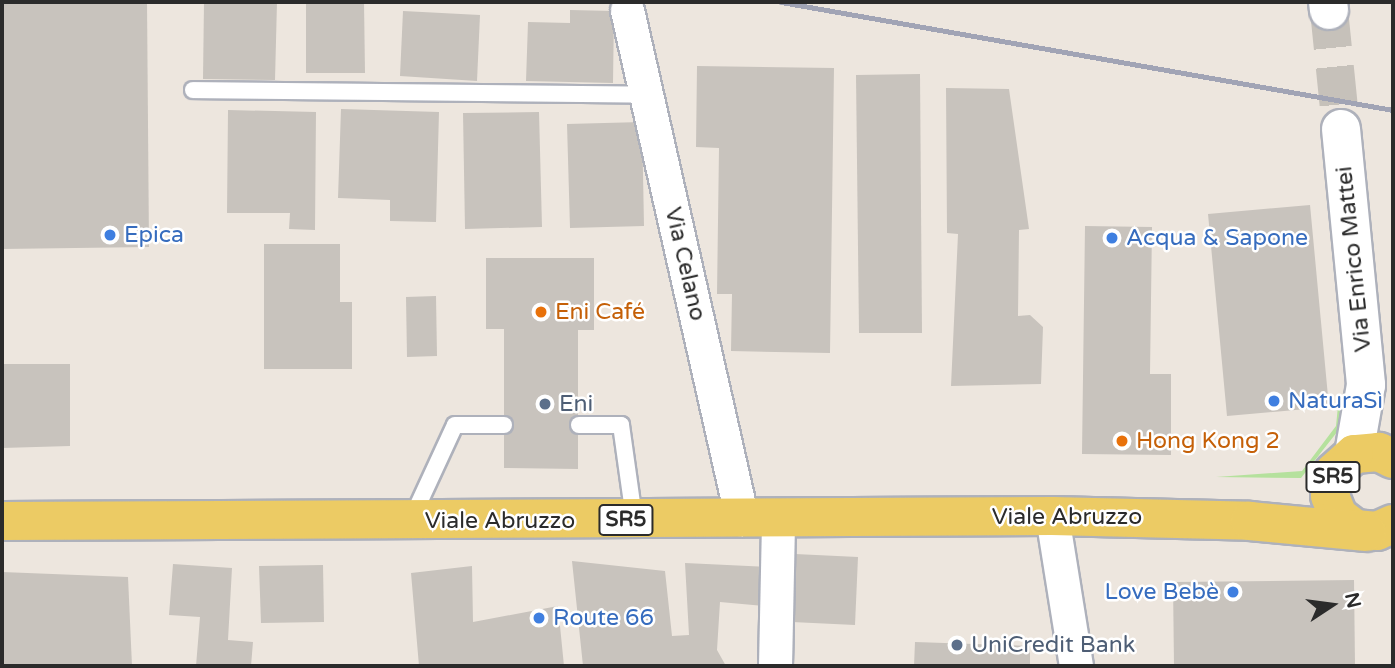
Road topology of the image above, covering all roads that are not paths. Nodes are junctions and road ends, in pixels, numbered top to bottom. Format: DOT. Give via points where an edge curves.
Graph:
graph roads {
  1 [pos="627,10"];
  2 [pos="193,90"];
  3 [pos="647,95"];
  4 [pos="1341,129"];
  5 [pos="1366,390"];
  6 [pos="504,425"];
  7 [pos="579,425"];
  8 [pos="1354,454"];
  9 [pos="1392,458"];
  10 [pos="1330,485"];
  11 [pos="1052,516"];
  12 [pos="760,518"];
  13 [pos="635,520"];
  14 [pos="2,521"];
  15 [pos="411,521"];
  16 [pos="1250,521"];
  17 [pos="1385,528"];
  18 [pos="775,666"];
  19 [pos="1076,666"];
  1 -- 3 [label="street, Via Celano"];
  2 -- 3 [label="lane"];
  3 -- 12 [label="street, Via Celano"];
  4 -- 5 [label="street, Via Enrico Mattei"];
  5 -- 8 [label="street"];
  5 -- 9 [label="street"];
  6 -- 15 [label="lane" via="455,425"];
  7 -- 13 [label="lane" via="621,425"];
  8 -- 9 [label="main road, SR5" via="1367,451"];
  8 -- 10 [label="main road, SR5" via="1334,472"];
  10 -- 16 [label="main road, Viale Abruzzo / SR5"];
  10 -- 17 [label="main road, SR5" via="1338,516"];
  11 -- 12 [label="main road, Viale Abruzzo / SR5"];
  11 -- 16 [label="main road, Viale Abruzzo / SR5"];
  11 -- 19 [label="street"];
  12 -- 13 [label="main road, Viale Abruzzo / SR5"];
  12 -- 18 [label="street, Via Celano"];
  13 -- 15 [label="main road, Viale Abruzzo / SR5"];
  14 -- 15 [label="main road, Viale Abruzzo / SR5"];
  16 -- 17 [label="main road, Viale Abruzzo / SR5"];
}
